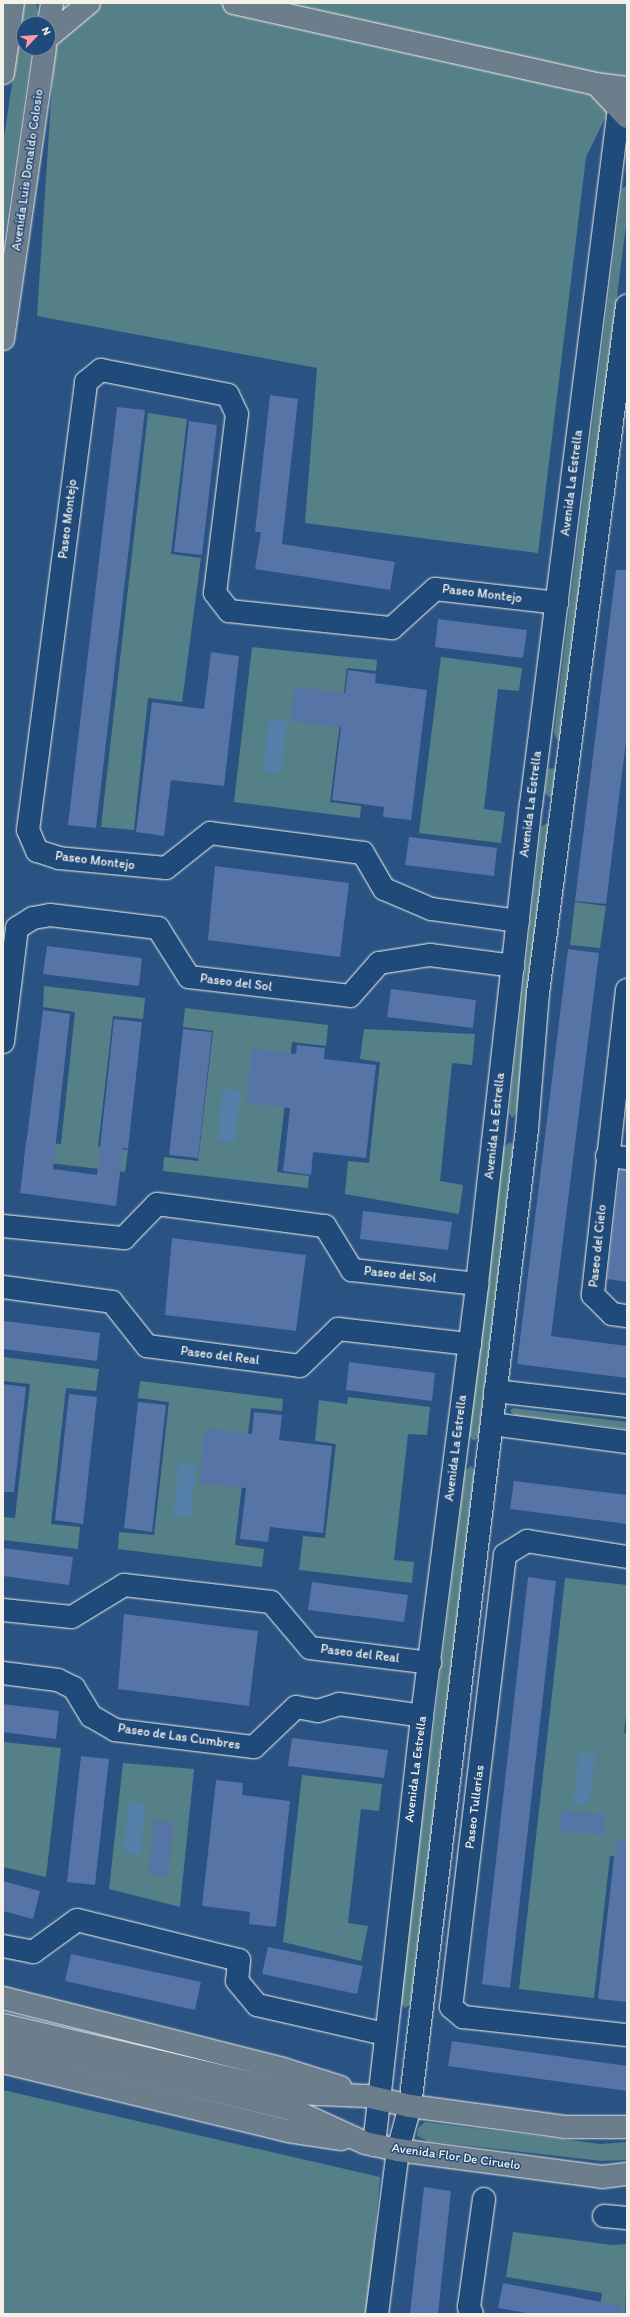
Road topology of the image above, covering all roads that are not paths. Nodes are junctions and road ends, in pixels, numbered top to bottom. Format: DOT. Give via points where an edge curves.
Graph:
graph roads {
  1 [pos="13,3"];
  2 [pos="52,3"];
  3 [pos="89,3"];
  4 [pos="234,3"];
  5 [pos="50,16"];
  6 [pos="56,31"];
  7 [pos="44,56"];
  8 [pos="3,73"];
  9 [pos="596,84"];
  10 [pos="627,87"];
  11 [pos="623,112"];
  12 [pos="627,306"];
  13 [pos="3,338"];
  14 [pos="557,603"];
  15 [pos="538,750"];
  16 [pos="568,754"];
  17 [pos="531,805"];
  18 [pos="561,809"];
  19 [pos="518,921"];
  20 [pos="513,966"];
  21 [pos="627,990"];
  22 [pos="3,1042"];
  23 [pos="495,1124"];
  24 [pos="527,1129"];
  25 [pos="617,1157"];
  26 [pos="3,1226"];
  27 [pos="477,1284"];
  28 [pos="3,1287"];
  29 [pos="627,1316"];
  30 [pos="470,1344"];
  31 [pos="495,1391"];
  32 [pos="627,1406"];
  33 [pos="492,1424"];
  34 [pos="627,1442"];
  35 [pos="456,1452"];
  36 [pos="486,1458"];
  37 [pos="627,1557"];
  38 [pos="3,1610"];
  39 [pos="421,1661"];
  40 [pos="3,1673"];
  41 [pos="414,1715"];
  42 [pos="3,1946"];
  43 [pos="3,1998"];
  44 [pos="3,2025"];
  45 [pos="385,2034"];
  46 [pos="627,2035"];
  47 [pos="3,2040"];
  48 [pos="3,2062"];
  49 [pos="374,2098"];
  50 [pos="293,2101"];
  51 [pos="410,2106"];
  52 [pos="627,2127"];
  53 [pos="370,2144"];
  54 [pos="398,2150"];
  55 [pos="627,2174"];
  56 [pos="484,2199"];
  57 [pos="604,2216"];
  58 [pos="627,2218"];
  59 [pos="377,2314"];
  60 [pos="472,2314"];
  1 -- 8 [label="main road"];
  2 -- 5 [label="main road"];
  3 -- 6 [label="main road"];
  4 -- 9 [label="main road"];
  7 -- 13 [label="main road, Avenida Luis Donaldo Colosio"];
  9 -- 10 [label="main road"];
  9 -- 11 [label="main road"];
  10 -- 11 [label="street, Avenida La Estrella"];
  11 -- 14 [label="street, Avenida La Estrella"];
  12 -- 16 [label="street"];
  14 -- 15 [label="street, Avenida La Estrella"];
  14 -- 19 [label="street, Paseo Montejo" via="435,589 392,628 229,611 215,593 237,414 228,395 101,370 86,382 28,830 37,851 59,858 166,868 210,833 363,853 384,889 431,909"];
  15 -- 16 [label="street"];
  15 -- 17 [label="street, Avenida La Estrella"];
  16 -- 18 [label="street"];
  17 -- 18 [label="street"];
  17 -- 19 [label="street, Avenida La Estrella"];
  18 -- 24 [label="street" via="538,993"];
  19 -- 20 [label="street, Avenida La Estrella"];
  20 -- 22 [label="street, Paseo del Sol" via="430,956 379,962 350,996 189,977 158,928 50,915 33,918 17,928"];
  20 -- 23 [label="street, Avenida La Estrella"];
  21 -- 25 [label="street, Paseo del Cielo"];
  23 -- 24 [label="street"];
  23 -- 27 [label="street, Avenida La Estrella"];
  24 -- 31 [label="street"];
  25 -- 29 [label="street, Paseo del Cielo" via="594,1294 612,1314"];
  26 -- 27 [label="street, Paseo del Sol" via="124,1238 157,1204 325,1226 352,1270"];
  27 -- 30 [label="street, Avenida La Estrella"];
  28 -- 30 [label="street, Paseo del Real" via="112,1302 147,1346 300,1366 338,1329"];
  30 -- 35 [label="street, Avenida La Estrella"];
  31 -- 32 [label="street"];
  31 -- 33 [label="street"];
  33 -- 34 [label="street"];
  33 -- 36 [label="street"];
  35 -- 36 [label="street"];
  35 -- 39 [label="street, Avenida La Estrella"];
  36 -- 51 [label="street"];
  37 -- 46 [label="street, Paseo Tullerías" via="527,1541 505,1555 451,2007 463,2016"];
  38 -- 39 [label="street, Paseo del Real" via="72,1617 124,1585 271,1602 310,1648"];
  39 -- 41 [label="street, Avenida La Estrella"];
  40 -- 41 [label="street, Paseo de Las Cumbres" via="58,1680 74,1688 91,1716 115,1730 254,1747 296,1707 318,1711 339,1704"];
  41 -- 45 [label="street, Avenida La Estrella"];
  42 -- 45 [label="street" via="32,1952 77,1920 239,1960 237,1981 256,2005"];
  43 -- 49 [label="main road" via="283,2069"];
  44 -- 50 [label="main road"];
  45 -- 49 [label="street, Avenida La Estrella"];
  47 -- 50 [label="main road"];
  48 -- 53 [label="main road" via="288,2131"];
  49 -- 50 [label="main road"];
  49 -- 51 [label="main road"];
  49 -- 53 [label="street, Avenida La Estrella"];
  50 -- 53 [label="main road, Avenida Flor De Ciruelo"];
  51 -- 52 [label="main road" via="565,2127"];
  51 -- 54 [label="street"];
  53 -- 54 [label="main road, Avenida Flor De Ciruelo"];
  54 -- 55 [label="main road, Avenida Flor De Ciruelo" via="602,2177"];
  54 -- 59 [label="street"];
  56 -- 60 [label="street" via="469,2307"];
  57 -- 58 [label="street"];
}
